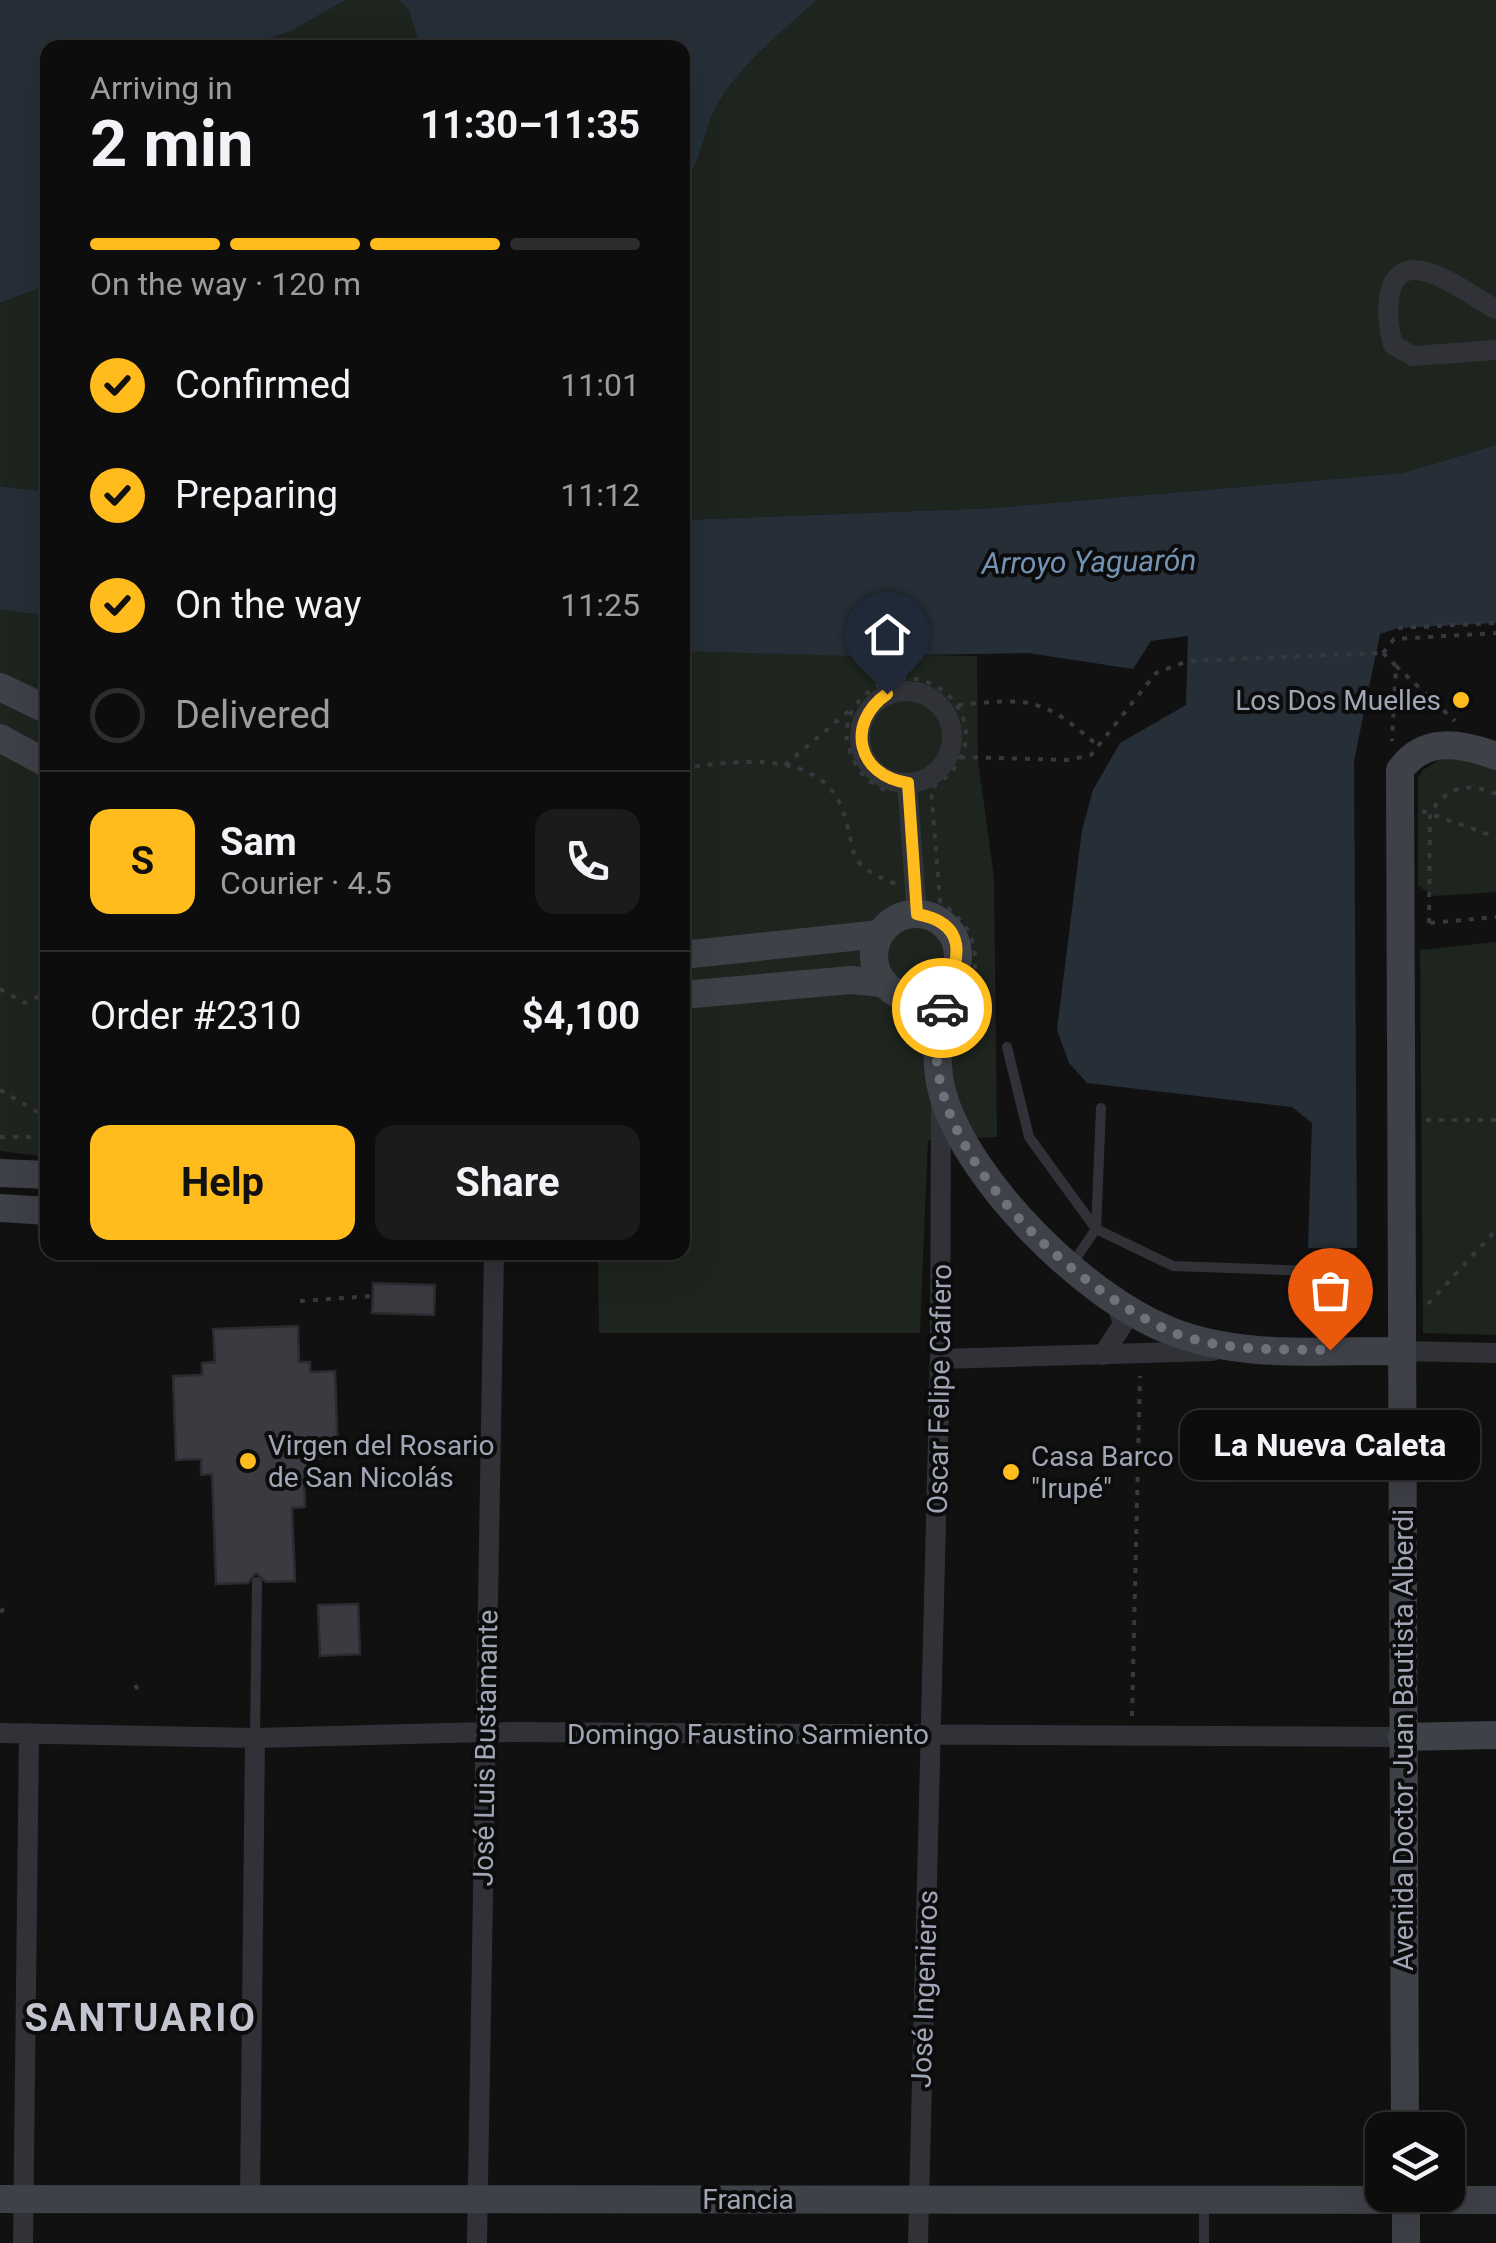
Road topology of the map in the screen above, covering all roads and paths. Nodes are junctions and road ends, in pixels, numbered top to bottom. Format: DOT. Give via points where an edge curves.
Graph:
graph roads {
  1 [pos="1496,309"];
  2 [pos="1496,350"];
  3 [pos="1496,623"];
  4 [pos="1398,628"];
  5 [pos="1496,633"];
  6 [pos="1383,653"];
  7 [pos="1396,666"];
  8 [pos="0,687"];
  9 [pos="40,706"];
  10 [pos="957,706"];
  11 [pos="852,709"];
  12 [pos="1455,726"];
  13 [pos="0,738"];
  14 [pos="1098,746"];
  15 [pos="1496,756"];
  16 [pos="959,757"];
  17 [pos="40,760"];
  18 [pos="1406,762"];
  19 [pos="785,765"];
  20 [pos="690,768"];
  21 [pos="902,788"];
  22 [pos="1496,794"];
  23 [pos="1399,802"];
  24 [pos="1430,814"];
  25 [pos="1496,837"];
  26 [pos="905,888"];
  27 [pos="917,914"];
  28 [pos="1496,917"];
  29 [pos="1429,924"];
  30 [pos="1400,926"];
  31 [pos="880,934"];
  32 [pos="690,954"];
  33 [pos="961,986"];
  34 [pos="0,989"];
  35 [pos="891,990"];
  36 [pos="690,993"];
  37 [pos="40,996"];
  38 [pos="938,1043"];
  39 [pos="1007,1046"];
  40 [pos="0,1090"];
  41 [pos="941,1090"];
  42 [pos="1101,1108"];
  43 [pos="40,1113"];
  44 [pos="1399,1120"];
  45 [pos="1496,1120"];
  46 [pos="0,1137"];
  47 [pos="40,1137"];
  48 [pos="0,1173"];
  49 [pos="40,1175"];
  50 [pos="0,1208"];
  51 [pos="40,1211"];
  52 [pos="1096,1229"];
  53 [pos="1496,1230"];
  54 [pos="494,1260"];
  55 [pos="1072,1265"];
  56 [pos="1338,1272"];
  57 [pos="372,1296"];
  58 [pos="300,1301"];
  59 [pos="1116,1301"];
  60 [pos="1402,1342"];
  61 [pos="1260,1350"];
  62 [pos="1141,1353"];
  63 [pos="1496,1353"];
  64 [pos="1103,1354"];
  65 [pos="940,1359"];
  66 [pos="257,1582"];
  67 [pos="9,1604"];
  68 [pos="0,1612"];
  69 [pos="135,1684"];
  70 [pos="141,1694"];
  71 [pos="486,1732"];
  72 [pos="0,1733"];
  73 [pos="28,1733"];
  74 [pos="932,1734"];
  75 [pos="1496,1735"];
  76 [pos="1132,1736"];
  77 [pos="1402,1737"];
  78 [pos="256,1738"];
  79 [pos="1405,2112"];
  80 [pos="250,2197"];
  81 [pos="478,2198"];
  82 [pos="12,2199"];
  83 [pos="1365,2199"];
  84 [pos="1465,2199"];
  85 [pos="918,2200"];
  86 [pos="1496,2200"];
  87 [pos="1204,2201"];
  88 [pos="1406,2212"];
  89 [pos="23,2243"];
  90 [pos="477,2243"];
  91 [pos="918,2243"];
  92 [pos="1204,2243"];
  93 [pos="1406,2243"];
  1 -- 2 [label="street" via="1412,271 1396,278 1384,303 1394,344 1413,356"];
  3 -- 4 [label="path"];
  5 -- 6 [label="path" via="1394,640"];
  6 -- 7 [label="path"];
  6 -- 14 [label="path" via="1188,660 1156,674"];
  7 -- 12 [label="path"];
  7 -- 18 [label="path" via="1392,745"];
  8 -- 9 [label="main road"];
  10 -- 11 [label="path" via="935,683 903,675 873,685"];
  10 -- 14 [label="path" via="1018,699 1058,711"];
  10 -- 16 [label="path" via="966,740"];
  11 -- 19 [label="path"];
  11 -- 21 [label="path" via="846,737 854,764 873,785"];
  13 -- 17 [label="main road"];
  14 -- 16 [label="path" via="1091,755 1068,760"];
  15 -- 18 [label="main road" via="1442,744"];
  16 -- 33 [label="path" via="931,788 940,901 965,922 977,951"];
  18 -- 23 [label="main road, Avenida Doctor Juan Bautista Alberdi"];
  19 -- 20 [label="path"];
  19 -- 26 [label="path" via="826,784 842,807 865,872"];
  21 -- 21 [label="street" via="934,773 952,734 941,707 902,691 874,704 860,732 867,762"];
  21 -- 27 [label="street"];
  22 -- 24 [label="path" via="1460,786"];
  23 -- 24 [label="path"];
  23 -- 30 [label="main road, Avenida Doctor Juan Bautista Alberdi"];
  24 -- 25 [label="path"];
  24 -- 29 [label="path"];
  27 -- 31 [label="main road" via="896,919"];
  27 -- 33 [label="main road" via="942,922 957,944"];
  28 -- 29 [label="path"];
  29 -- 30 [label="path"];
  30 -- 44 [label="main road, Avenida Doctor Juan Bautista Alberdi"];
  31 -- 32 [label="main road"];
  31 -- 35 [label="main road" via="873,959"];
  33 -- 35 [label="main road" via="921,998"];
  33 -- 38 [label="main road, Oscar Felipe Cafiero" via="938,1020"];
  34 -- 37 [label="path" via="25,1003"];
  35 -- 36 [label="main road" via="851,980"];
  35 -- 38 [label="main road" via="930,1024"];
  38 -- 41 [label="main road, Oscar Felipe Cafiero"];
  39 -- 52 [label="lane" via="1029,1137"];
  40 -- 43 [label="path"];
  41 -- 55 [label="main road" via="965,1148 1004,1202"];
  41 -- 65 [label="street, Oscar Felipe Cafiero"];
  42 -- 52 [label="lane"];
  44 -- 45 [label="path"];
  44 -- 60 [label="main road, Avenida Doctor Juan Bautista Alberdi"];
  46 -- 47 [label="path"];
  48 -- 49 [label="main road"];
  50 -- 51 [label="main road"];
  52 -- 55 [label="lane"];
  52 -- 56 [label="lane" via="1173,1266"];
  53 -- 60 [label="path"];
  54 -- 71 [label="street, José Luis Bustamante"];
  55 -- 59 [label="main road"];
  57 -- 58 [label="path"];
  59 -- 61 [label="main road" via="1168,1330"];
  59 -- 64 [label="street" via="1123,1324"];
  60 -- 61 [label="main road"];
  60 -- 63 [label="street"];
  60 -- 77 [label="main road, Avenida Doctor Juan Bautista Alberdi"];
  61 -- 62 [label="street"];
  62 -- 64 [label="street"];
  62 -- 76 [label="path"];
  64 -- 65 [label="street"];
  65 -- 74 [label="street, Oscar Felipe Cafiero"];
  66 -- 78 [label="lane"];
  67 -- 68 [label="path"];
  69 -- 70 [label="path"];
  71 -- 74 [label="street, Domingo Faustino Sarmiento"];
  71 -- 78 [label="street, Domingo Faustino Sarmiento"];
  71 -- 81 [label="street, José Luis Bustamante"];
  72 -- 73 [label="street, Domingo Faustino Sarmiento"];
  73 -- 78 [label="street, Domingo Faustino Sarmiento"];
  73 -- 82 [label="street"];
  74 -- 76 [label="street, Domingo Faustino Sarmiento"];
  74 -- 85 [label="street, José Ingenieros"];
  75 -- 77 [label="main road, Domingo Faustino Sarmiento"];
  76 -- 77 [label="street, Domingo Faustino Sarmiento"];
  77 -- 79 [label="main road, Avenida Doctor Juan Bautista Alberdi"];
  78 -- 80 [label="street"];
  80 -- 81 [label="main road, Francia"];
  80 -- 82 [label="main road, Francia"];
  81 -- 85 [label="main road, Francia"];
  81 -- 90 [label="street, José Luis Bustamante"];
  82 -- 89 [label="street"];
  83 -- 87 [label="main road, Francia"];
  84 -- 86 [label="main road, Francia"];
  85 -- 87 [label="main road, Francia"];
  85 -- 91 [label="street, José Ingenieros"];
  87 -- 92 [label="lane"];
  88 -- 93 [label="main road"];
}
